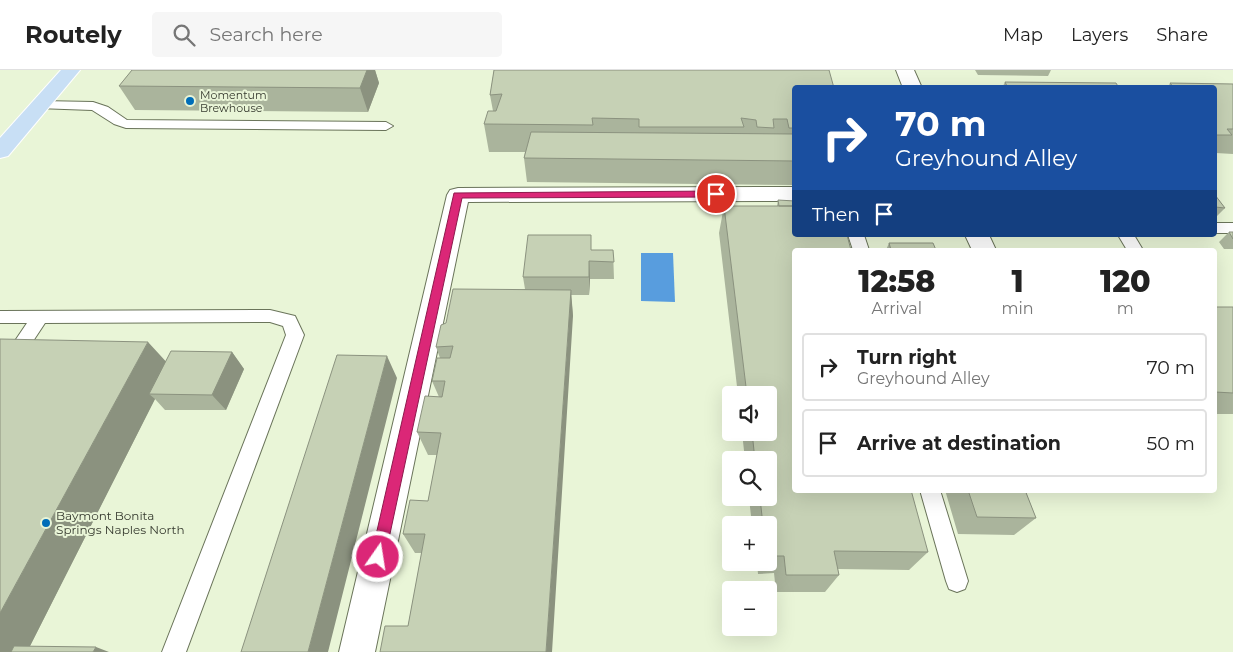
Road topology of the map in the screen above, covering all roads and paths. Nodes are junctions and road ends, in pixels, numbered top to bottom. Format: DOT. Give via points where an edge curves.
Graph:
graph roads {
  1 [pos="71,70"];
  2 [pos="906,70"];
  3 [pos="912,85"];
  4 [pos="41,105"];
  5 [pos="386,126"];
  6 [pos="0,151"];
  7 [pos="792,194"];
  8 [pos="1217,228"];
  9 [pos="1233,228"];
  10 [pos="1127,237"];
  11 [pos="1134,248"];
  12 [pos="40,316"];
  13 [pos="0,317"];
  14 [pos="0,376"];
  15 [pos="931,493"];
  16 [pos="957,581"];
  17 [pos="174,652"];
  18 [pos="357,652"];
  1 -- 4 [label="main road"];
  2 -- 3 [label="street"];
  4 -- 5 [label="lane" via="102,109 116,122 126,124"];
  4 -- 6 [label="main road"];
  7 -- 18 [label="street" via="458,195"];
  8 -- 9 [label="lane"];
  10 -- 11 [label="lane"];
  12 -- 13 [label="lane"];
  12 -- 14 [label="lane"];
  12 -- 17 [label="lane" via="270,316 289,321 295,335"];
  15 -- 16 [label="lane"];
}
